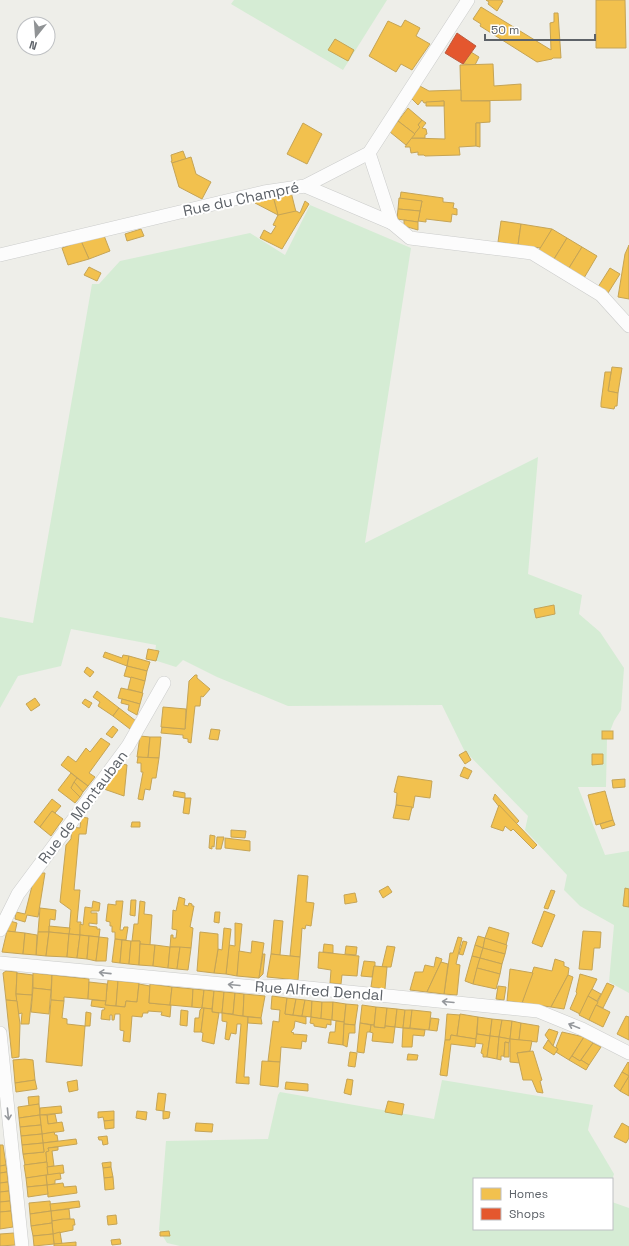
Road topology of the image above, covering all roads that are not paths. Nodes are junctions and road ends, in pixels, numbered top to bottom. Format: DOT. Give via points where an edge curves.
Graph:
graph roads {
  1 [pos="468,0"];
  2 [pos="369,153"];
  3 [pos="305,186"];
  4 [pos="392,224"];
  5 [pos="0,255"];
  6 [pos="629,326"];
  7 [pos="164,683"];
  8 [pos="0,930"];
  9 [pos="0,963"];
  10 [pos="0,1033"];
  11 [pos="629,1053"];
  12 [pos="22,1246"];
  1 -- 2 [label="street, Rue du Champré"];
  2 -- 3 [label="street, Rue du Champré"];
  2 -- 4 [label="street"];
  3 -- 4 [label="street"];
  3 -- 5 [label="street, Rue du Champré" via="264,192"];
  4 -- 6 [label="street" via="410,238 532,253 601,295"];
  7 -- 8 [label="street, Rue de Montauban" via="128,746 18,894"];
  11 -- 9 [label="street, Rue Alfred Dendal, one-way" via="538,1011 289,986 254,987"];
  10 -- 12 [label="street, one-way"];
}
